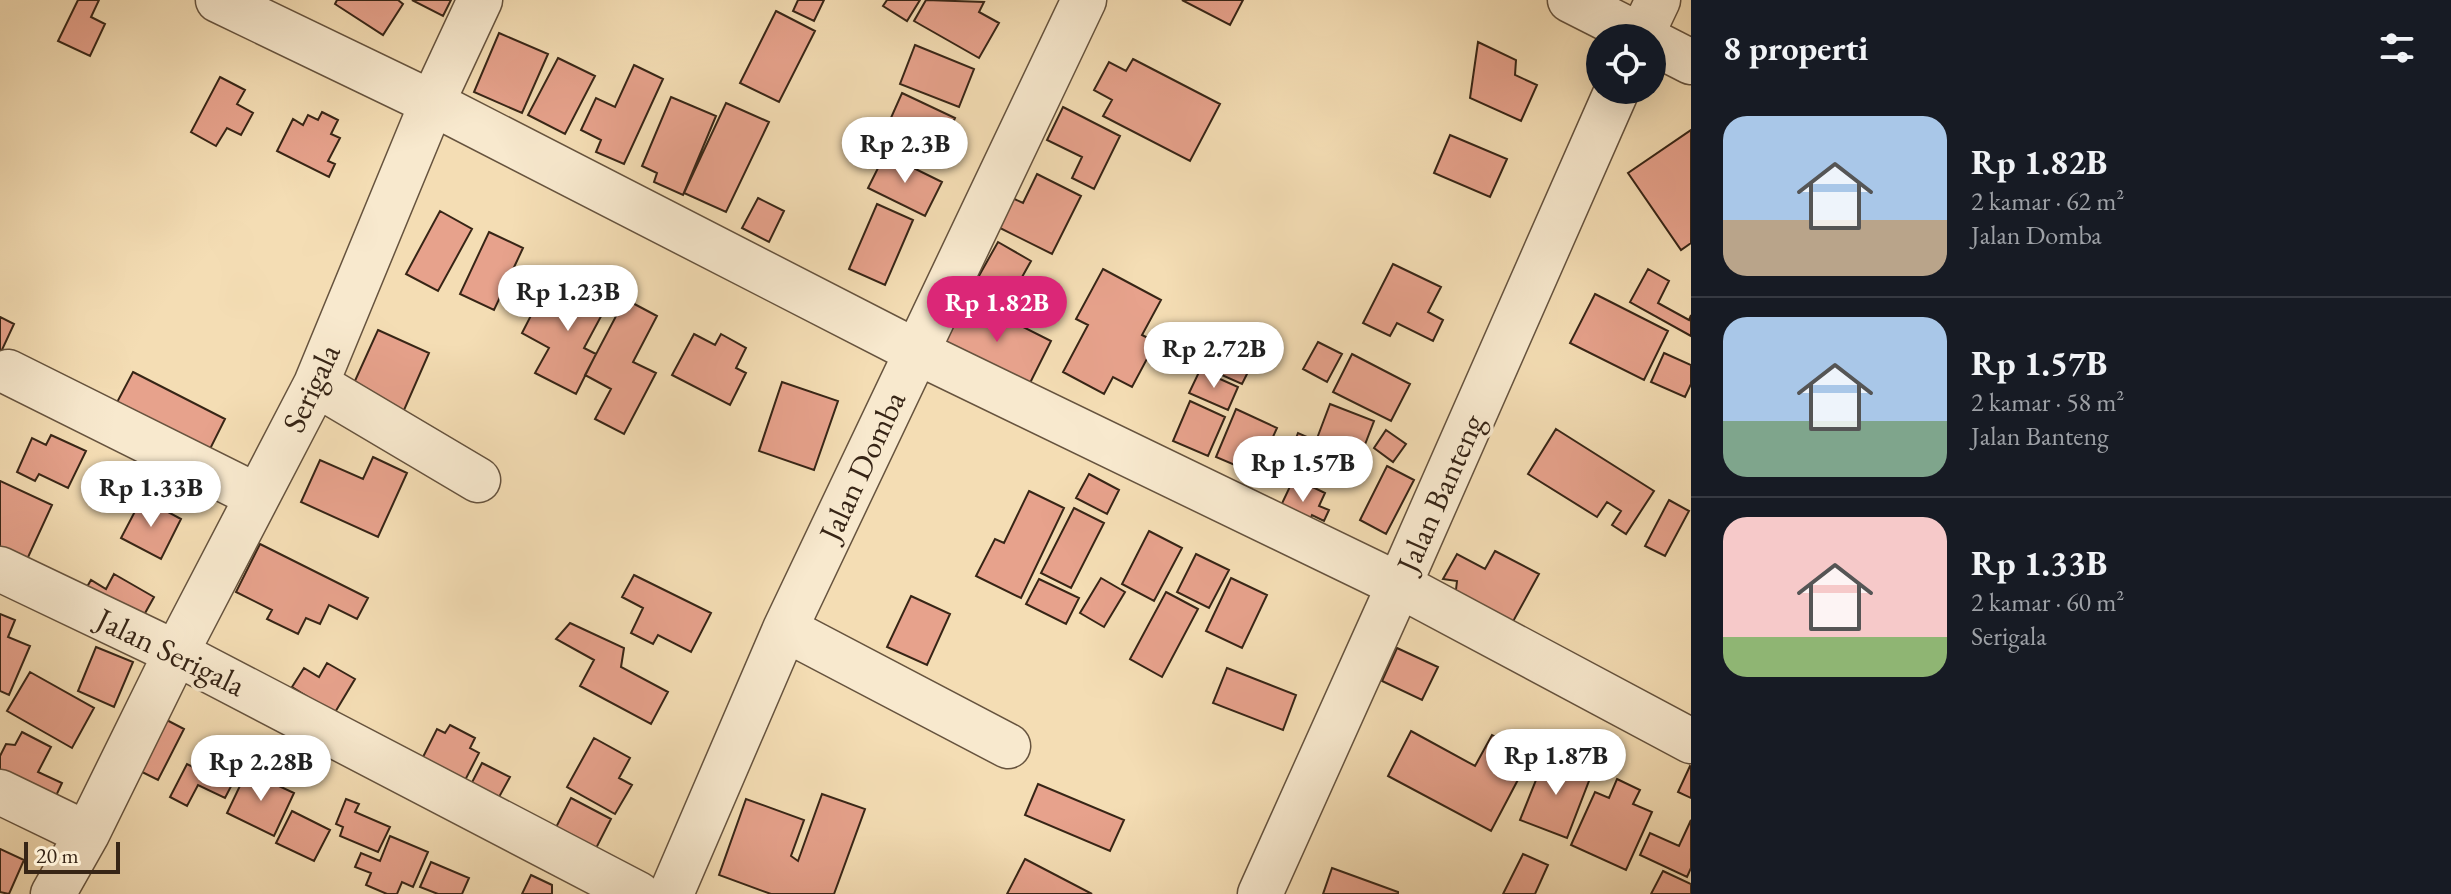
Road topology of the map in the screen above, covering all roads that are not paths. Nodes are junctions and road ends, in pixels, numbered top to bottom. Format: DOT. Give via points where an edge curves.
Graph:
graph roads {
  1 [pos="218,0"];
  2 [pos="480,0"];
  3 [pos="1084,0"];
  4 [pos="1570,0"];
  5 [pos="1630,24"];
  6 [pos="1666,44"];
  7 [pos="1691,62"];
  8 [pos="432,103"];
  9 [pos="1611,104"];
  10 [pos="917,352"];
  11 [pos="8,372"];
  12 [pos="316,384"];
  13 [pos="478,480"];
  14 [pos="257,496"];
  15 [pos="0,569"];
  16 [pos="1399,585"];
  17 [pos="785,629"];
  18 [pos="176,653"];
  19 [pos="1691,741"];
  20 [pos="1008,746"];
  21 [pos="0,792"];
  22 [pos="87,834"];
  23 [pos="53,894"];
  24 [pos="638,894"];
  25 [pos="671,894"];
  26 [pos="1260,894"];
  1 -- 8 [label="street"];
  2 -- 8 [label="street, Serigala"];
  3 -- 10 [label="street, Jalan Domba"];
  4 -- 5 [label="street"];
  6 -- 7 [label="street"];
  8 -- 10 [label="street"];
  8 -- 12 [label="street, Serigala"];
  9 -- 16 [label="street, Jalan Banteng"];
  10 -- 16 [label="street"];
  10 -- 17 [label="street, Jalan Domba"];
  11 -- 14 [label="street"];
  12 -- 13 [label="street"];
  12 -- 14 [label="street, Serigala"];
  14 -- 18 [label="street, Serigala"];
  15 -- 18 [label="street, Jalan Serigala"];
  16 -- 19 [label="street"];
  16 -- 26 [label="street, Jalan Banteng"];
  17 -- 20 [label="street"];
  17 -- 25 [label="street, Jalan Domba"];
  18 -- 22 [label="street, Serigala"];
  18 -- 24 [label="street, Jalan Serigala"];
  21 -- 22 [label="street"];
  22 -- 23 [label="street, Serigala"];
}
